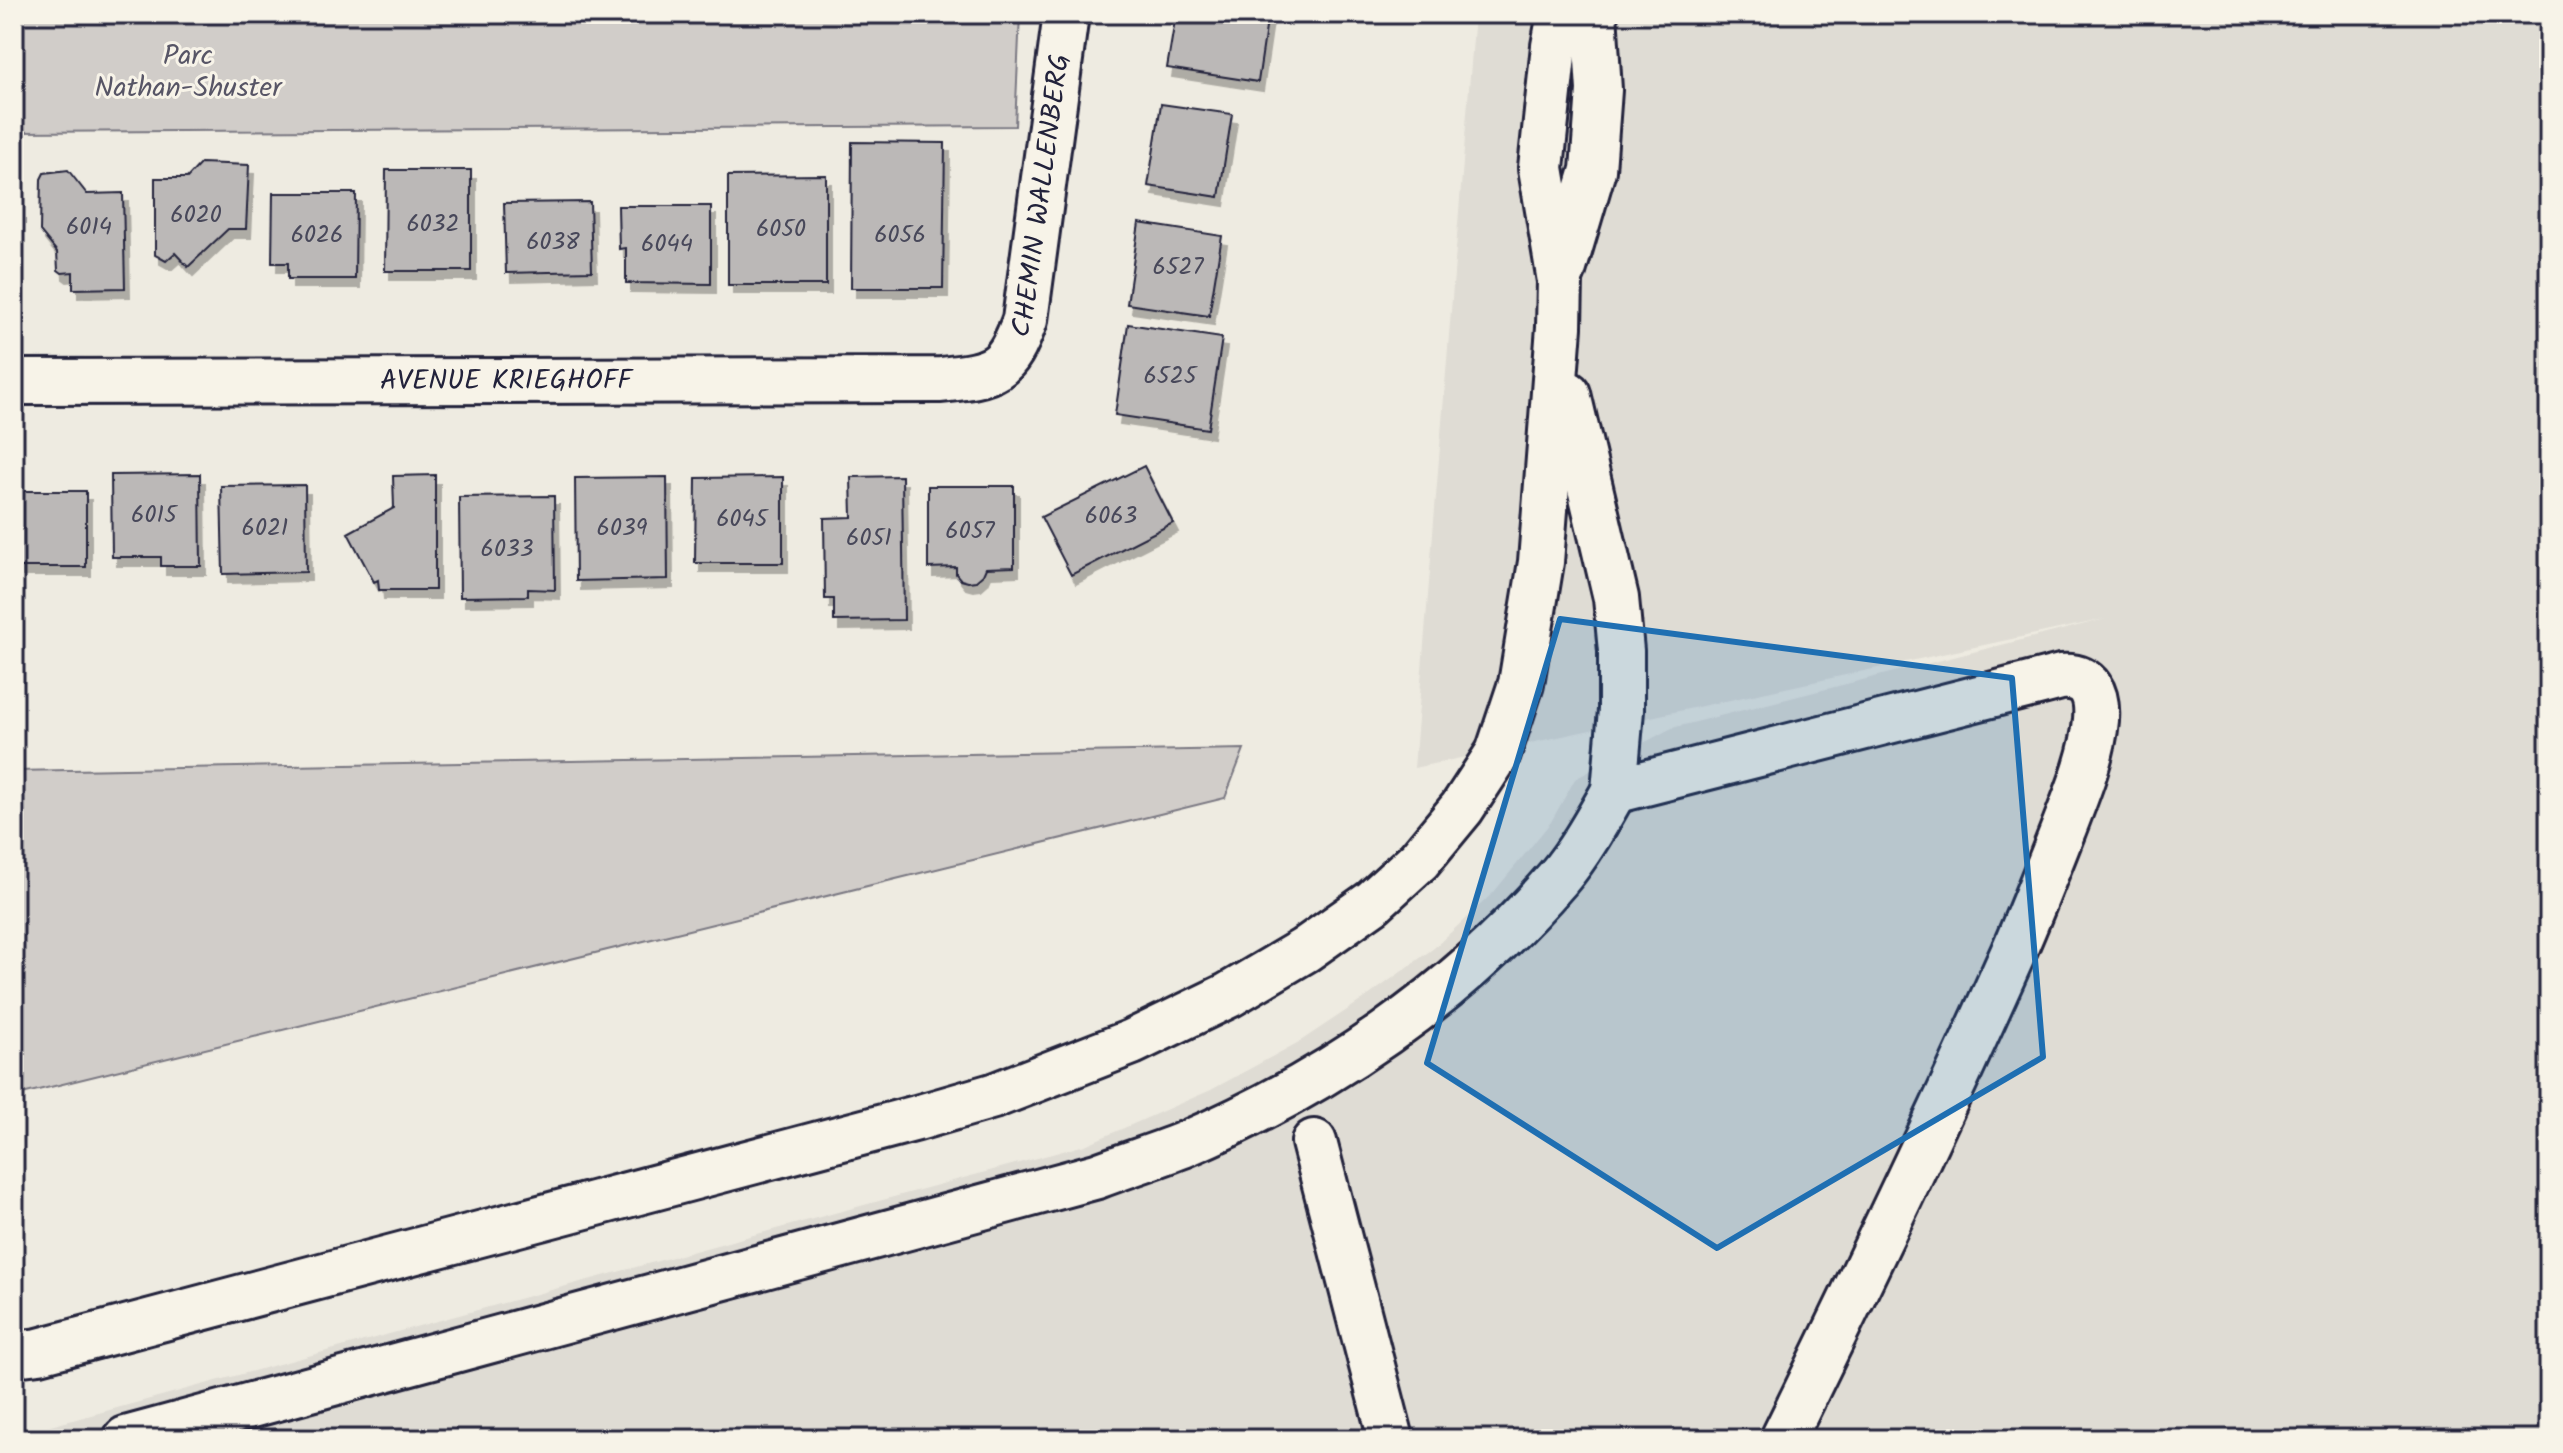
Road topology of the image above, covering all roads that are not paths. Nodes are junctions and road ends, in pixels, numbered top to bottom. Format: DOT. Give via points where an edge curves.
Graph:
graph roads {
  1 [pos="1066,14"];
  2 [pos="1560,14"];
  3 [pos="1594,14"];
  4 [pos="1560,281"];
  5 [pos="1558,344"];
  6 [pos="998,368"];
  7 [pos="14,382"];
  8 [pos="1614,791"];
  9 [pos="1314,1142"];
  10 [pos="14,1354"];
  11 [pos="126,1439"];
  12 [pos="1391,1439"];
  13 [pos="1783,1439"];
  1 -- 6 [label="street, CHEMIN WALLENBERG" via="1025,320 1015,346"];
  2 -- 4 [label="street" via="1541,168"];
  3 -- 4 [label="street" via="1599,90 1593,170"];
  4 -- 5 [label="street"];
  5 -- 8 [label="street" via="1616,598 1621,710"];
  5 -- 10 [label="street" via="1541,562 1521,684 1498,753 1419,860 1373,902 1305,950 1229,995 1132,1042 993,1096"];
  6 -- 7 [label="street, AVENUE KRIEGHOFF" via="941,380"];
  8 -- 11 [label="street" via="1559,877 1457,978 1333,1068 1183,1145 1097,1176"];
  8 -- 13 [label="street" via="2061,677 2081,678 2094,696 2096,722 2081,784 2032,911"];
  9 -- 12 [label="street"];
}
